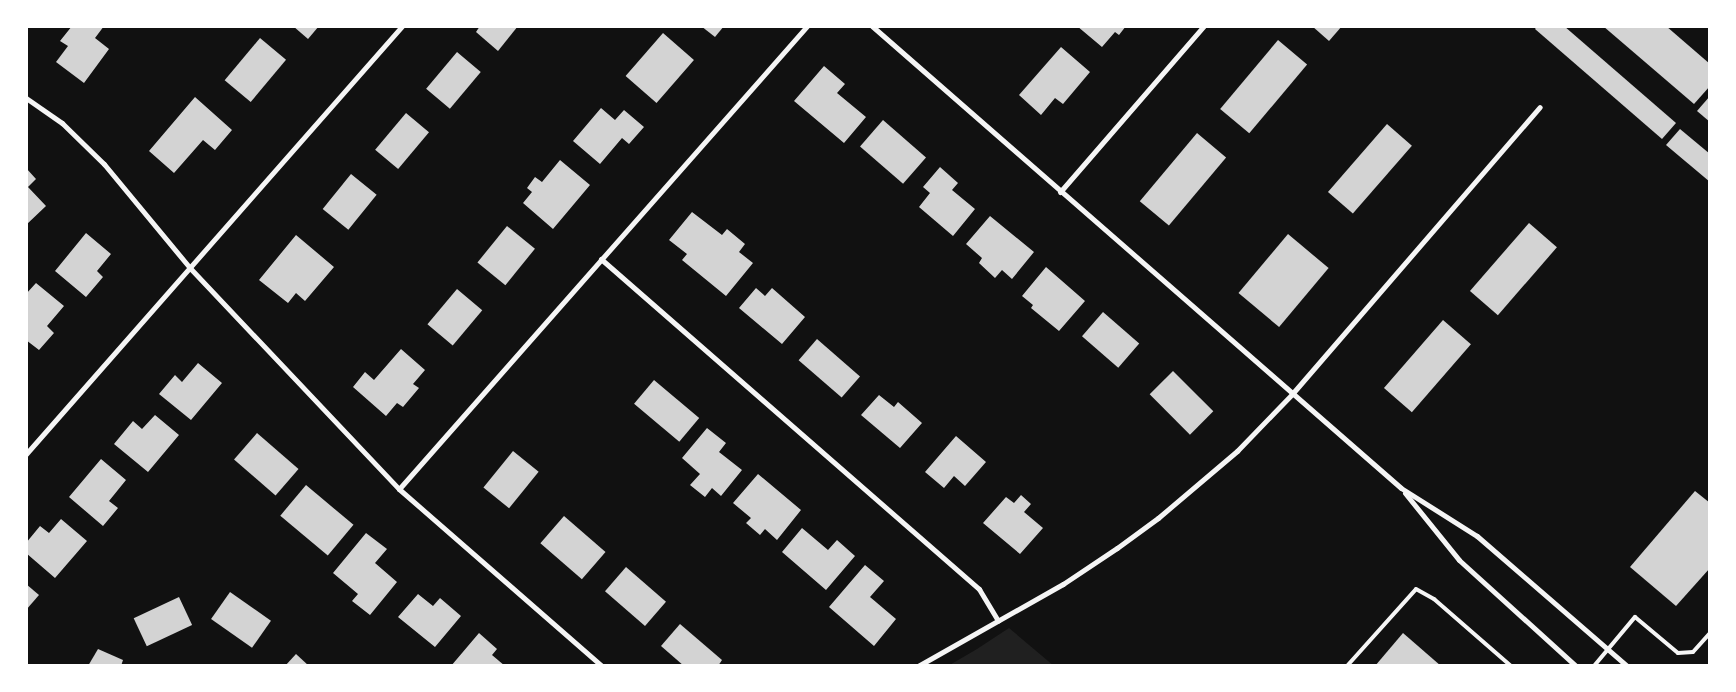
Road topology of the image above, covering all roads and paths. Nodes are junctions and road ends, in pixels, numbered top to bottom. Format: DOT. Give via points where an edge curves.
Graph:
graph roads {
  1 [pos="402,26"];
  2 [pos="807,26"];
  3 [pos="872,26"];
  4 [pos="1204,26"];
  5 [pos="26,98"];
  6 [pos="1540,107"];
  7 [pos="1060,192"];
  8 [pos="601,259"];
  9 [pos="190,268"];
  10 [pos="1292,394"];
  11 [pos="26,454"];
  12 [pos="1401,488"];
  13 [pos="399,489"];
  14 [pos="998,621"];
  15 [pos="1710,633"];
  16 [pos="1608,649"];
  17 [pos="602,666"];
  18 [pos="918,666"];
  19 [pos="1348,666"];
  20 [pos="1511,666"];
  21 [pos="1576,666"];
  22 [pos="1594,666"];
  23 [pos="1627,666"];
  1 -- 9 [label="street"];
  2 -- 8 [label="street"];
  3 -- 7 [label="street"];
  4 -- 7 [label="street"];
  5 -- 9 [label="street" via="62,123 104,164"];
  6 -- 10 [label="street"];
  7 -- 10 [label="street"];
  8 -- 13 [label="street"];
  8 -- 14 [label="street" via="979,589"];
  9 -- 11 [label="street"];
  9 -- 13 [label="street"];
  10 -- 12 [label="street"];
  10 -- 14 [label="street" via="1237,451 1158,518 1063,584"];
  12 -- 16 [label="street" via="1477,536"];
  12 -- 21 [label="street" via="1459,560"];
  13 -- 17 [label="street"];
  14 -- 18 [label="street"];
  15 -- 16 [label="lane" via="1693,652 1678,653 1635,617"];
  16 -- 22 [label="lane"];
  16 -- 23 [label="street"];
  19 -- 20 [label="lane" via="1416,589 1434,599"];
}
